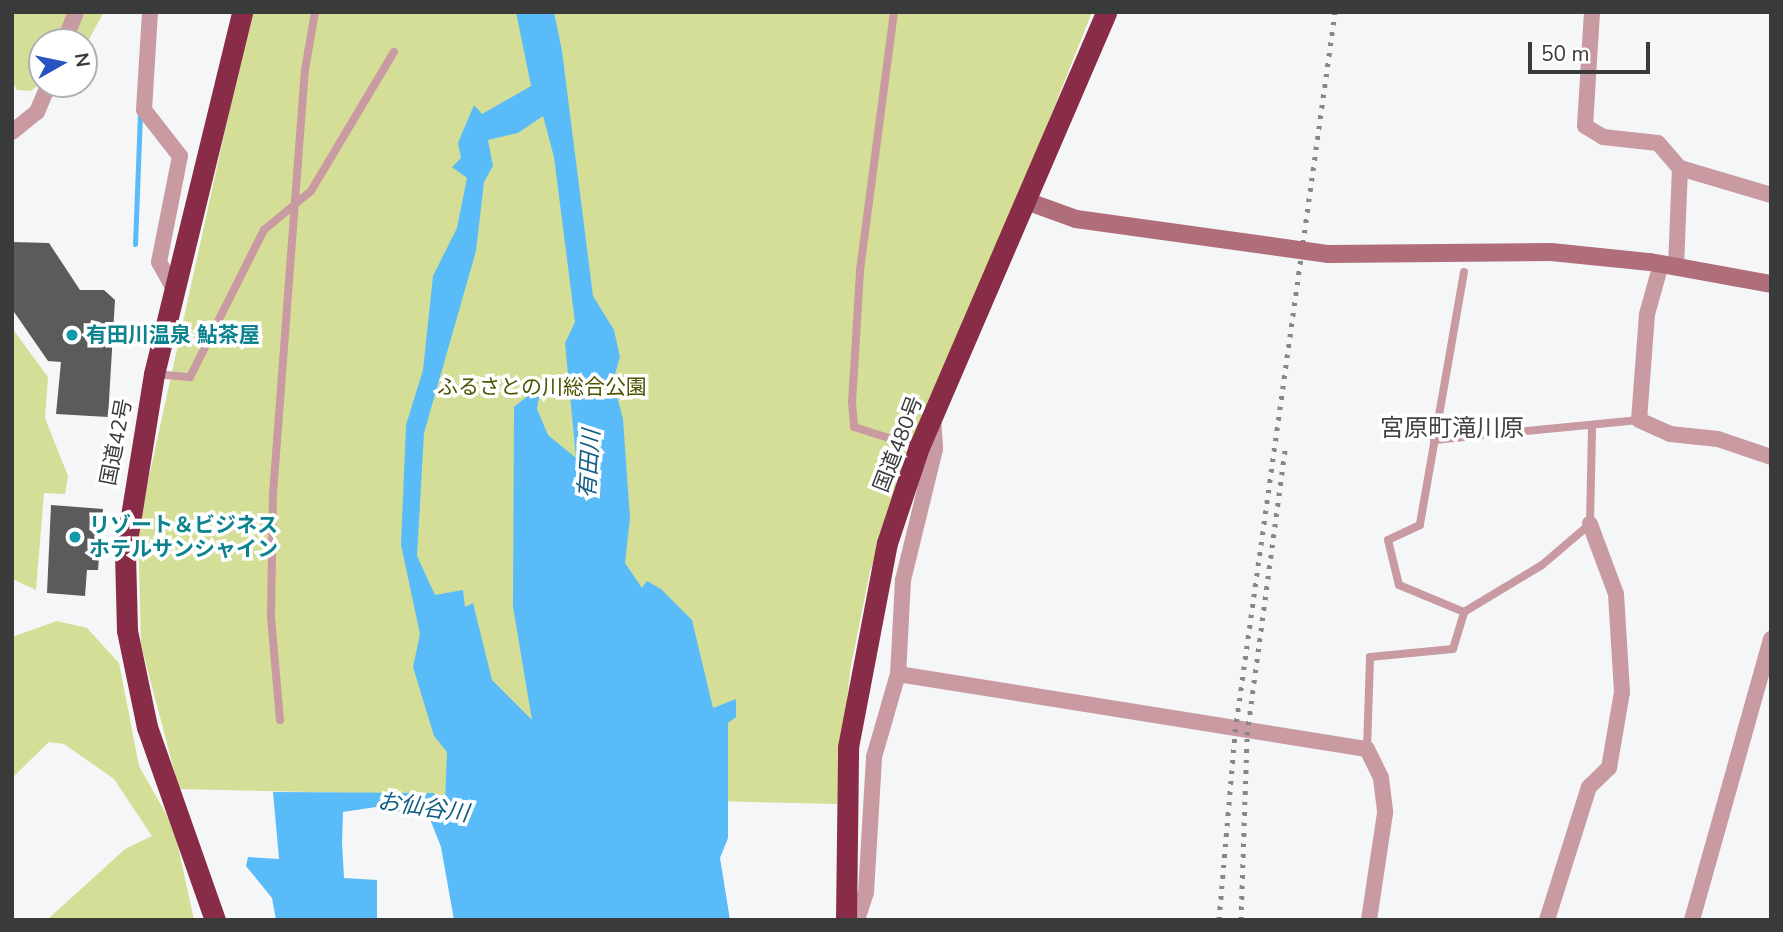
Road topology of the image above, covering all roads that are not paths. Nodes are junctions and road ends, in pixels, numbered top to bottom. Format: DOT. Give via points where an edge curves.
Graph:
graph roads {
  1 [pos="150,12"];
  2 [pos="242,12"];
  3 [pos="315,12"];
  4 [pos="894,12"];
  5 [pos="1105,12"];
  6 [pos="1592,12"];
  7 [pos="394,52"];
  8 [pos="43,98"];
  9 [pos="12,132"];
  10 [pos="1680,167"];
  11 [pos="1771,195"];
  12 [pos="1028,202"];
  13 [pos="296,206"];
  14 [pos="1663,264"];
  15 [pos="1464,272"];
  16 [pos="1771,284"];
  17 [pos="173,288"];
  18 [pos="155,374"];
  19 [pos="933,418"];
  20 [pos="1639,420"];
  21 [pos="1592,429"];
  22 [pos="1434,440"];
  23 [pos="919,447"];
  24 [pos="1771,457"];
  25 [pos="1590,524"];
  26 [pos="1464,612"];
  27 [pos="1771,639"];
  28 [pos="898,674"];
  29 [pos="280,720"];
  30 [pos="1367,749"];
  31 [pos="215,920"];
  32 [pos="846,920"];
  33 [pos="857,920"];
  34 [pos="1369,920"];
  35 [pos="1547,920"];
  36 [pos="1692,920"];
  1 -- 17 [label="street" via="144,110 180,156 159,262"];
  2 -- 17 [label="highway, 国道42号"];
  3 -- 13 [label="lane"];
  4 -- 23 [label="lane" via="860,272 852,402 854,427"];
  5 -- 12 [label="highway, 国道480号"];
  6 -- 10 [label="street" via="1585,126 1603,137 1658,143"];
  7 -- 13 [label="lane" via="324,173"];
  8 -- 9 [label="street" via="37,112"];
  10 -- 11 [label="street"];
  10 -- 14 [label="street"];
  12 -- 14 [label="street, bridge" via="1076,219 1328,254 1551,252"];
  12 -- 19 [label="highway, 国道480号"];
  13 -- 18 [label="lane" via="264,230 190,377"];
  13 -- 29 [label="lane" via="271,541"];
  14 -- 16 [label="street"];
  14 -- 20 [label="street" via="1647,314"];
  15 -- 22 [label="lane"];
  17 -- 18 [label="highway, 国道42号"];
  18 -- 31 [label="highway, 国道42号" via="126,530 127,631 155,757"];
  19 -- 23 [label="highway, 国道480号"];
  19 -- 28 [label="street" via="935,449 903,580"];
  20 -- 21 [label="lane"];
  20 -- 24 [label="street" via="1671,434 1718,439"];
  21 -- 22 [label="lane"];
  21 -- 25 [label="lane"];
  22 -- 26 [label="lane" via="1420,525 1388,540 1399,585"];
  23 -- 32 [label="highway, 国道480号" via="887,543 858,672 845,800"];
  25 -- 26 [label="lane" via="1542,565"];
  25 -- 35 [label="street" via="1616,594 1622,692 1609,768 1589,787"];
  26 -- 30 [label="lane" via="1453,649 1370,657"];
  27 -- 36 [label="street"];
  28 -- 30 [label="street"];
  28 -- 33 [label="street" via="874,757 866,892"];
  30 -- 34 [label="street" via="1381,778 1385,813"];
}
